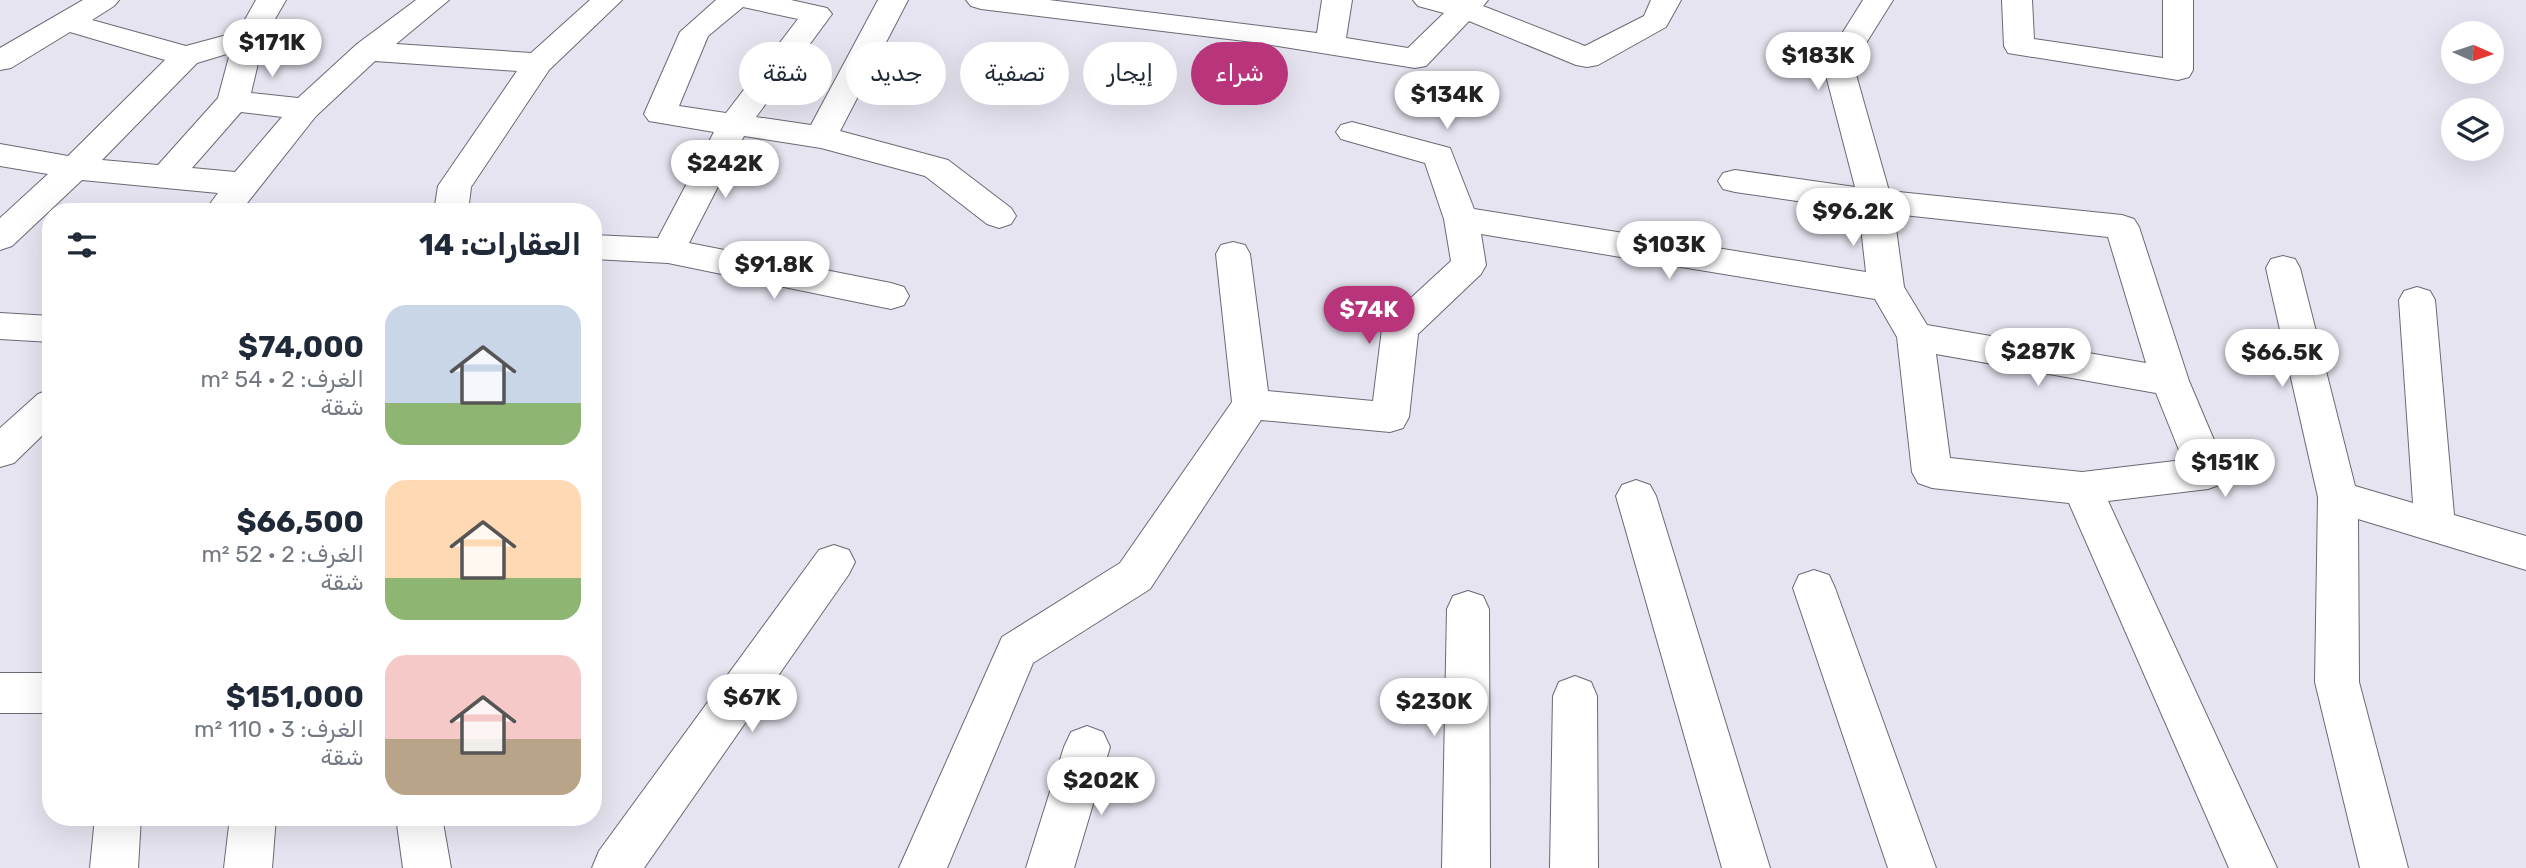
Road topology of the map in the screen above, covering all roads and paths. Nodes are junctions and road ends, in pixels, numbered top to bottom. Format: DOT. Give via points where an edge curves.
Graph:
graph roads {
  1 [pos="104,0"];
  2 [pos="271,0"];
  3 [pos="434,0"];
  4 [pos="607,0"];
  5 [pos="734,0"];
  6 [pos="748,0"];
  7 [pos="893,0"];
  8 [pos="981,0"];
  9 [pos="1337,0"];
  10 [pos="1428,0"];
  11 [pos="1666,0"];
  12 [pos="1878,0"];
  13 [pos="2017,0"];
  14 [pos="2178,0"];
  15 [pos="1469,4"];
  16 [pos="1119,9"];
  17 [pos="67,23"];
  18 [pos="249,38"];
  19 [pos="1331,42"];
  20 [pos="368,51"];
  21 [pos="186,57"];
  22 [pos="0,61"];
  23 [pos="538,63"];
  24 [pos="233,101"];
  25 [pos="305,108"];
  26 [pos="734,125"];
  27 [pos="1352,132"];
  28 [pos="821,137"];
  29 [pos="0,155"];
  30 [pos="75,169"];
  31 [pos="165,178"];
  32 [pos="1735,181"];
  33 [pos="243,184"];
  34 [pos="1875,201"];
  35 [pos="228,203"];
  36 [pos="452,203"];
  37 [pos="999,216"];
  38 [pos="1461,219"];
  39 [pos="0,238"];
  40 [pos="602,247"];
  41 [pos="668,251"];
  42 [pos="1233,254"];
  43 [pos="2283,268"];
  44 [pos="1886,288"];
  45 [pos="891,296"];
  46 [pos="2417,300"];
  47 [pos="0,326"];
  48 [pos="42,329"];
  49 [pos="1915,337"];
  50 [pos="2170,381"];
  51 [pos="1251,404"];
  52 [pos="42,412"];
  53 [pos="0,452"];
  54 [pos="2082,488"];
  55 [pos="1636,496"];
  56 [pos="2338,497"];
  57 [pos="2435,525"];
  58 [pos="2526,553"];
  59 [pos="834,562"];
  60 [pos="1814,588"];
  61 [pos="1468,609"];
  62 [pos="42,693"];
  63 [pos="0,694"];
  64 [pos="1575,696"];
  65 [pos="1087,747"];
  66 [pos="117,826"];
  67 [pos="252,826"];
  68 [pos="420,826"];
  69 [pos="114,868"];
  70 [pos="248,868"];
  71 [pos="427,868"];
  72 [pos="616,868"];
  73 [pos="923,868"];
  74 [pos="1050,868"];
  75 [pos="1466,868"];
  76 [pos="1574,868"];
  77 [pos="1746,868"];
  78 [pos="1912,868"];
  79 [pos="2253,868"];
  80 [pos="2384,868"];
  1 -- 17 [label="street"];
  2 -- 18 [label="street"];
  3 -- 20 [label="street"];
  4 -- 23 [label="street"];
  5 -- 26 [label="street" via="695,32 660,114"];
  6 -- 26 [label="street" via="817,14"];
  7 -- 28 [label="street"];
  8 -- 16 [label="street"];
  9 -- 19 [label="street"];
  10 -- 15 [label="street"];
  11 -- 15 [label="street" via="1656,21 1587,58"];
  12 -- 34 [label="street" via="1838,64"];
  13 -- 14 [label="street" via="2020,46 2178,69"];
  15 -- 19 [label="street" via="1415,59"];
  16 -- 19 [label="street"];
  17 -- 21 [label="street"];
  17 -- 22 [label="street"];
  18 -- 21 [label="street"];
  18 -- 24 [label="street"];
  20 -- 23 [label="street"];
  20 -- 25 [label="street"];
  21 -- 30 [label="street"];
  23 -- 36 [label="street" via="455,186"];
  24 -- 25 [label="street"];
  24 -- 31 [label="street"];
  25 -- 33 [label="street"];
  26 -- 28 [label="street"];
  26 -- 41 [label="street"];
  27 -- 38 [label="street" via="1439,156"];
  28 -- 37 [label="street" via="936,168"];
  29 -- 30 [label="street"];
  30 -- 31 [label="street"];
  30 -- 39 [label="street"];
  31 -- 33 [label="street"];
  32 -- 34 [label="street"];
  33 -- 35 [label="street"];
  34 -- 44 [label="street"];
  34 -- 50 [label="street" via="2122,227"];
  38 -- 44 [label="street"];
  38 -- 51 [label="street" via="1469,265 1400,329 1390,417"];
  40 -- 41 [label="street"];
  41 -- 45 [label="street"];
  42 -- 51 [label="street"];
  43 -- 56 [label="street"];
  44 -- 49 [label="street"];
  46 -- 57 [label="street"];
  47 -- 48 [label="street"];
  49 -- 50 [label="street"];
  49 -- 54 [label="street" via="1932,472"];
  50 -- 54 [label="street" via="2208,473"];
  51 -- 73 [label="street" via="1135,576 1017,650"];
  52 -- 53 [label="street"];
  54 -- 79 [label="street"];
  55 -- 77 [label="street"];
  56 -- 57 [label="street"];
  56 -- 80 [label="street" via="2337,682"];
  57 -- 58 [label="street"];
  59 -- 72 [label="street"];
  60 -- 78 [label="street"];
  61 -- 75 [label="street"];
  62 -- 63 [label="street"];
  64 -- 76 [label="street"];
  65 -- 74 [label="street"];
  66 -- 69 [label="street"];
  67 -- 70 [label="street"];
  68 -- 71 [label="street"];
}
